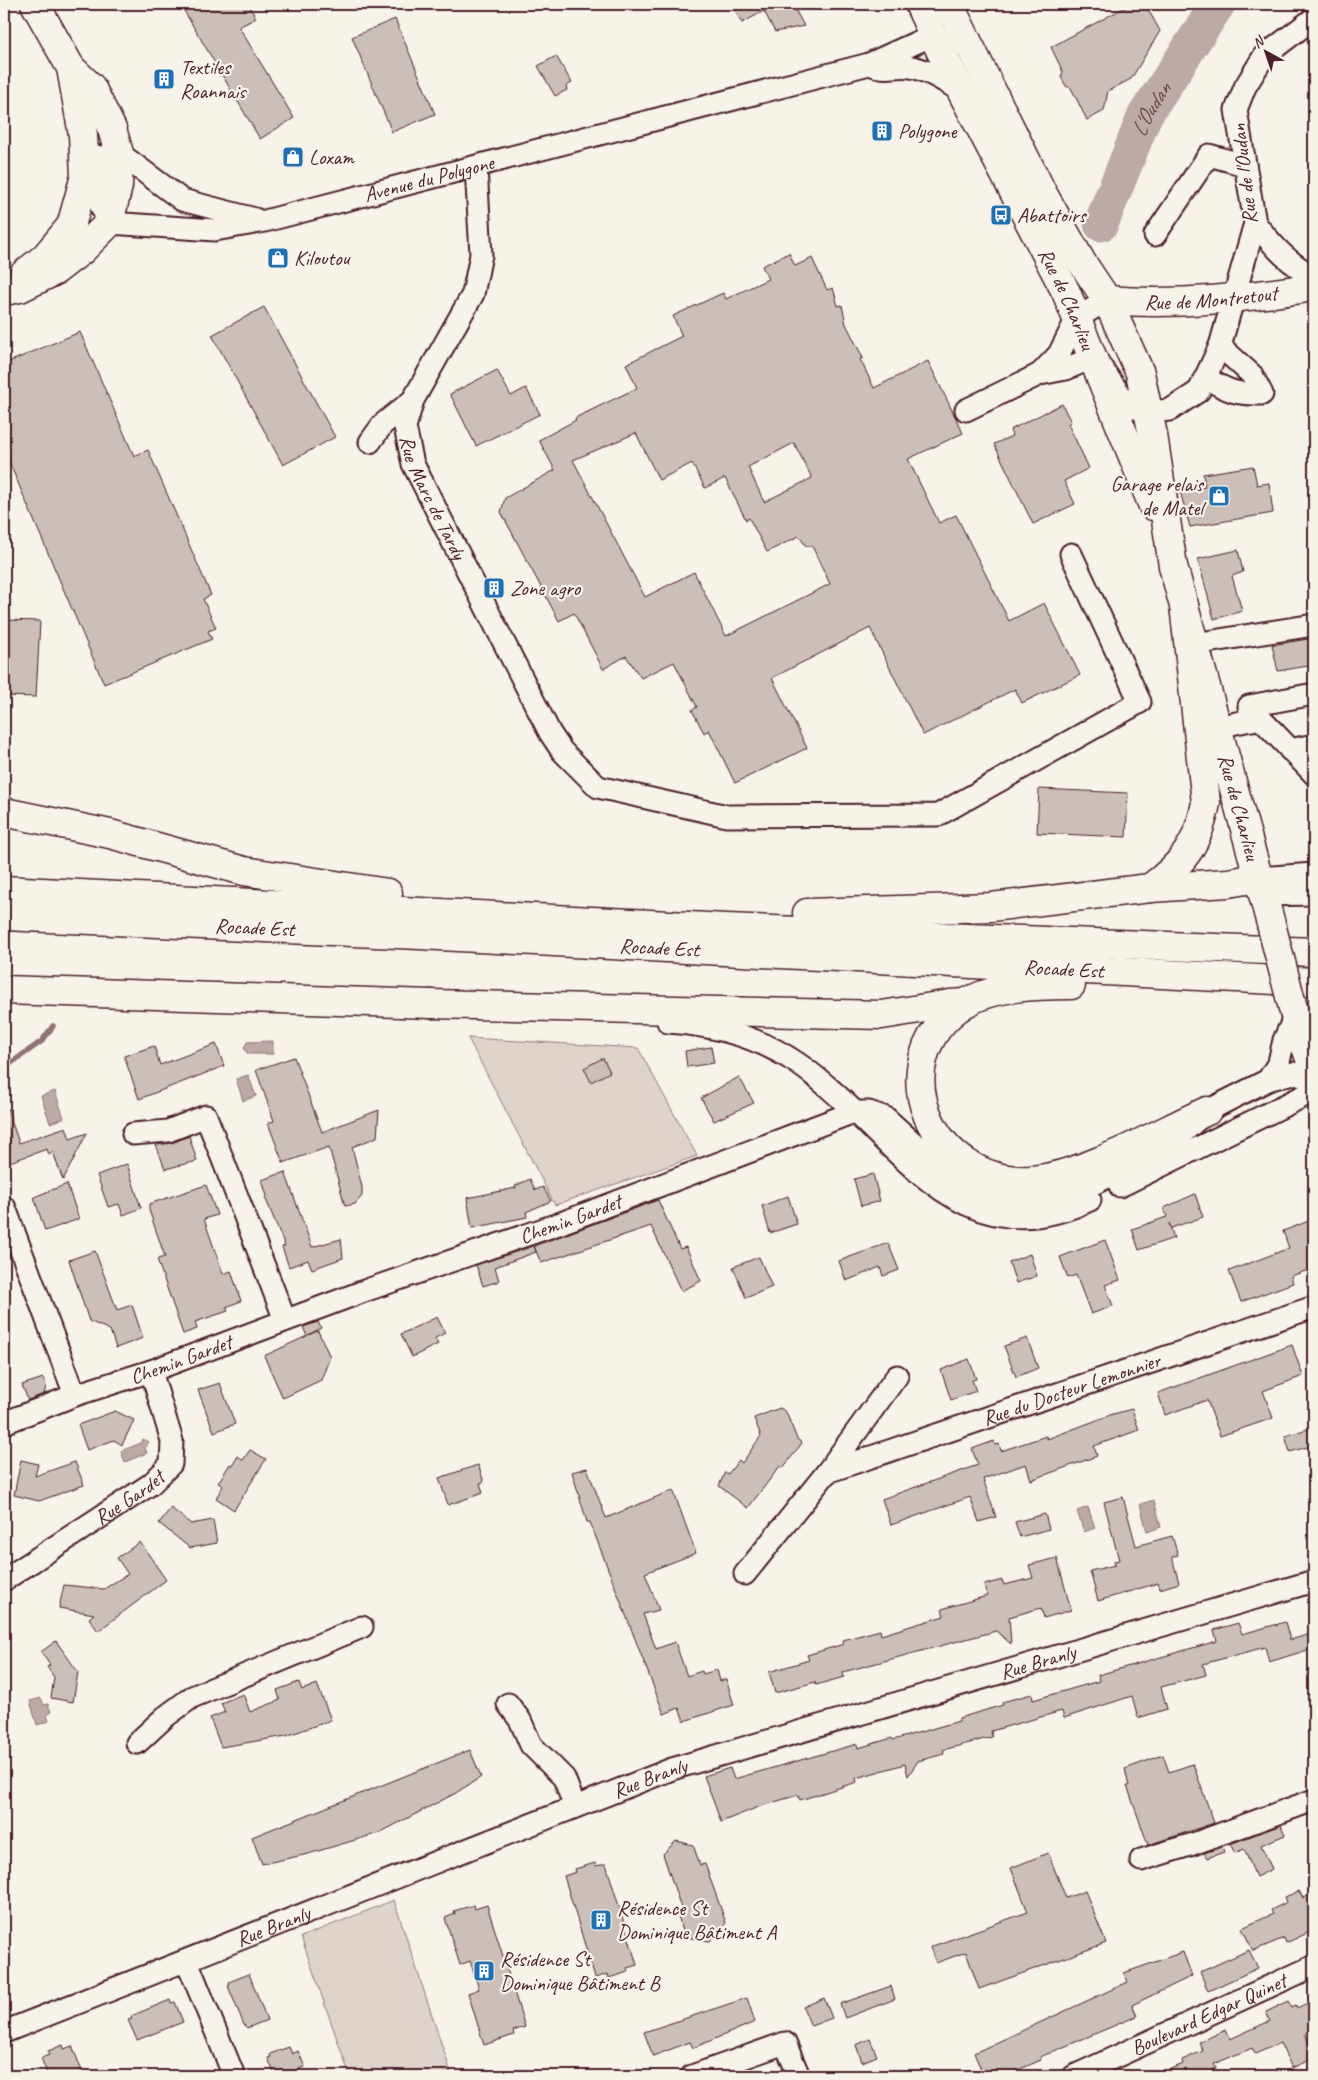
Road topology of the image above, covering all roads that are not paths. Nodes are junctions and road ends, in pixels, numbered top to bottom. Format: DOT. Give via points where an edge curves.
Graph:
graph roads {
  1 [pos="35,4"];
  2 [pos="919,4"];
  3 [pos="950,6"];
  4 [pos="1314,18"];
  5 [pos="933,35"];
  6 [pos="970,47"];
  7 [pos="869,64"];
  8 [pos="71,68"];
  9 [pos="962,90"];
  10 [pos="119,153"];
  11 [pos="1244,165"];
  12 [pos="476,167"];
  13 [pos="265,221"];
  14 [pos="109,223"];
  15 [pos="1254,223"];
  16 [pos="1155,235"];
  17 [pos="1314,276"];
  18 [pos="4,285"];
  19 [pos="1314,287"];
  20 [pos="4,291"];
  21 [pos="1232,299"];
  22 [pos="1107,300"];
  23 [pos="1077,318"];
  24 [pos="1220,346"];
  25 [pos="1094,357"];
  26 [pos="1040,374"];
  27 [pos="1206,378"];
  28 [pos="413,400"];
  29 [pos="966,410"];
  30 [pos="1148,412"];
  31 [pos="370,442"];
  32 [pos="1168,544"];
  33 [pos="1071,554"];
  34 [pos="1184,606"];
  35 [pos="1314,625"];
  36 [pos="1194,644"];
  37 [pos="1314,694"];
  38 [pos="1252,720"];
  39 [pos="1217,727"];
  40 [pos="1314,745"];
  41 [pos="1290,750"];
  42 [pos="1314,774"];
  43 [pos="4,812"];
  44 [pos="1314,874"];
  45 [pos="1261,887"];
  46 [pos="1150,888"];
  47 [pos="4,890"];
  48 [pos="1314,894"];
  49 [pos="344,908"];
  50 [pos="418,914"];
  51 [pos="4,916"];
  52 [pos="728,928"];
  53 [pos="1314,952"];
  54 [pos="1174,974"];
  55 [pos="1314,982"];
  56 [pos="4,990"];
  57 [pos="431,1004"];
  58 [pos="965,1004"];
  59 [pos="1295,1016"];
  60 [pos="1314,1070"];
  61 [pos="1268,1080"];
  62 [pos="1314,1080"];
  63 [pos="1314,1091"];
  64 [pos="1207,1111"];
  65 [pos="854,1112"];
  66 [pos="133,1134"];
  67 [pos="5,1208"];
  68 [pos="1314,1307"];
  69 [pos="285,1320"];
  70 [pos="151,1371"];
  71 [pos="897,1376"];
  72 [pos="75,1395"];
  73 [pos="4,1423"];
  74 [pos="826,1472"];
  75 [pos="745,1574"];
  76 [pos="4,1580"];
  77 [pos="1314,1581"];
  78 [pos="362,1627"];
  79 [pos="508,1704"];
  80 [pos="136,1743"];
  81 [pos="1314,1800"];
  82 [pos="575,1807"];
  83 [pos="1141,1860"];
  84 [pos="187,1960"];
  85 [pos="1314,1966"];
  86 [pos="4,2032"];
  87 [pos="234,2076"];
  88 [pos="692,2076"];
  89 [pos="798,2076"];
  90 [pos="1074,2076"];
  1 -- 8 [label="main road"];
  2 -- 5 [label="main road, Rue de Charlieu"];
  3 -- 5 [label="street, Rue de Charlieu" via="944,23"];
  3 -- 6 [label="main road, Rue de Charlieu"];
  4 -- 11 [label="street, Rue de l'Oudan" via="1264,56 1245,87 1236,110"];
  5 -- 6 [label="street"];
  5 -- 7 [label="street, Avenue du Polygone"];
  5 -- 9 [label="main road, Rue de Charlieu"];
  6 -- 22 [label="main road, Rue de Charlieu" via="1043,194"];
  7 -- 9 [label="street, Avenue du Polygone" via="881,69 914,67"];
  7 -- 12 [label="street, Avenue du Polygone"];
  8 -- 10 [label="main road" via="91,87 112,129"];
  8 -- 14 [label="street" via="97,136 97,198"];
  8 -- 18 [label="main road" via="83,136 85,176 71,226 45,257"];
  9 -- 23 [label="main road, Rue de Charlieu"];
  10 -- 13 [label="street" via="182,200"];
  10 -- 14 [label="main road" via="118,186"];
  11 -- 15 [label="street, Rue de l'Oudan"];
  11 -- 16 [label="street" via="1209,155"];
  12 -- 13 [label="street, Avenue du Polygone"];
  12 -- 28 [label="street, Rue Marc de Tardy" via="481,255 473,294"];
  13 -- 14 [label="street, Avenue du Polygone" via="215,230"];
  14 -- 20 [label="main road" via="56,271 20,288"];
  15 -- 17 [label="street" via="1280,254 1297,268"];
  15 -- 21 [label="street, Rue de l'Oudan"];
  19 -- 21 [label="main road, Rue de Montretout"];
  21 -- 22 [label="main road, Rue de Montretout" via="1142,303"];
  21 -- 24 [label="street"];
  22 -- 23 [label="street"];
  22 -- 30 [label="main road, Rue de Charlieu" via="1140,373"];
  23 -- 25 [label="main road, Rue de Charlieu"];
  23 -- 26 [label="street" via="1059,354"];
  24 -- 27 [label="street"];
  24 -- 27 [label="street" via="1252,375 1262,394 1241,395"];
  25 -- 26 [label="street" via="1066,369"];
  25 -- 30 [label="street" via="1124,400 1132,407"];
  25 -- 32 [label="main road, Rue de Charlieu"];
  26 -- 29 [label="street"];
  27 -- 30 [label="street" via="1192,398 1170,410"];
  28 -- 31 [label="street" via="383,424"];
  28 -- 33 [label="street, Rue Marc de Tardy" via="405,427 413,464 550,733 562,751 598,787 727,816 938,815 1140,702"];
  30 -- 32 [label="main road, Rue de Charlieu"];
  32 -- 34 [label="main road, Rue de Charlieu"];
  34 -- 36 [label="main road, Rue de Charlieu"];
  34 -- 46 [label="main road" via="1206,803 1191,849 1178,865"];
  35 -- 36 [label="street"];
  36 -- 39 [label="main road, Rue de Charlieu"];
  37 -- 38 [label="street" via="1249,706"];
  38 -- 39 [label="street"];
  38 -- 41 [label="street" via="1260,718"];
  39 -- 45 [label="main road, Rue de Charlieu"];
  40 -- 41 [label="street"];
  41 -- 42 [label="street"];
  43 -- 49 [label="main road" via="110,834 244,871"];
  44 -- 45 [label="street"];
  45 -- 46 [label="main road" via="1228,883"];
  45 -- 48 [label="street"];
  45 -- 59 [label="main road, Rue de Charlieu, bridge"];
  46 -- 52 [label="main road" via="991,907 753,914"];
  47 -- 49 [label="main road, Rocade Est"];
  49 -- 50 [label="main road, Rocade Est"];
  49 -- 50 [label="main road"];
  49 -- 51 [label="main road, Rocade Est"];
  50 -- 52 [label="main road, Rocade Est" via="482,914"];
  50 -- 54 [label="main road, Rocade Est"];
  52 -- 53 [label="main road, Rocade Est"];
  54 -- 55 [label="main road, Rocade Est"];
  54 -- 58 [label="main road" via="1140,987 1041,985 982,996"];
  56 -- 57 [label="main road"];
  57 -- 58 [label="main road" via="882,1015"];
  57 -- 65 [label="street" via="702,1025 719,1029 768,1047 797,1063"];
  58 -- 64 [label="main road" via="935,1032 924,1053 921,1096 927,1115 940,1137 955,1154 990,1176 1049,1178 1102,1159"];
  59 -- 60 [label="main road, Rue de Charlieu"];
  59 -- 61 [label="street" via="1284,1040 1279,1062"];
  61 -- 62 [label="street" via="1293,1073"];
  61 -- 64 [label="street"];
  63 -- 65 [label="street" via="1084,1204 1026,1217 1002,1216 970,1208 940,1191"];
  64 -- 65 [label="street" via="1178,1138 1086,1187 1047,1199 1021,1202 992,1197 960,1185 886,1118 869,1112"];
  65 -- 69 [label="street, Chemin Gardet" via="561,1224"];
  66 -- 69 [label="street" via="168,1131 206,1116"];
  67 -- 72 [label="street"];
  68 -- 74 [label="street, Rue du Docteur Lemonnier"];
  69 -- 70 [label="street, Chemin Gardet"];
  70 -- 72 [label="street, Chemin Gardet"];
  70 -- 76 [label="street, Rue Gardet" via="172,1441 171,1464 151,1484"];
  71 -- 74 [label="street"];
  72 -- 73 [label="street, Chemin Gardet"];
  74 -- 75 [label="street"];
  77 -- 82 [label="street, Rue Branly" via="672,1769"];
  78 -- 80 [label="street" via="192,1697"];
  79 -- 82 [label="street" via="520,1720 531,1745 564,1778"];
  81 -- 83 [label="street"];
  82 -- 84 [label="street, Rue Branly"];
  84 -- 86 [label="street, Rue Branly"];
  84 -- 87 [label="street"];
  85 -- 90 [label="street, Boulevard Edgar Quinet"];
  88 -- 89 [label="street" via="785,2043"];
}
